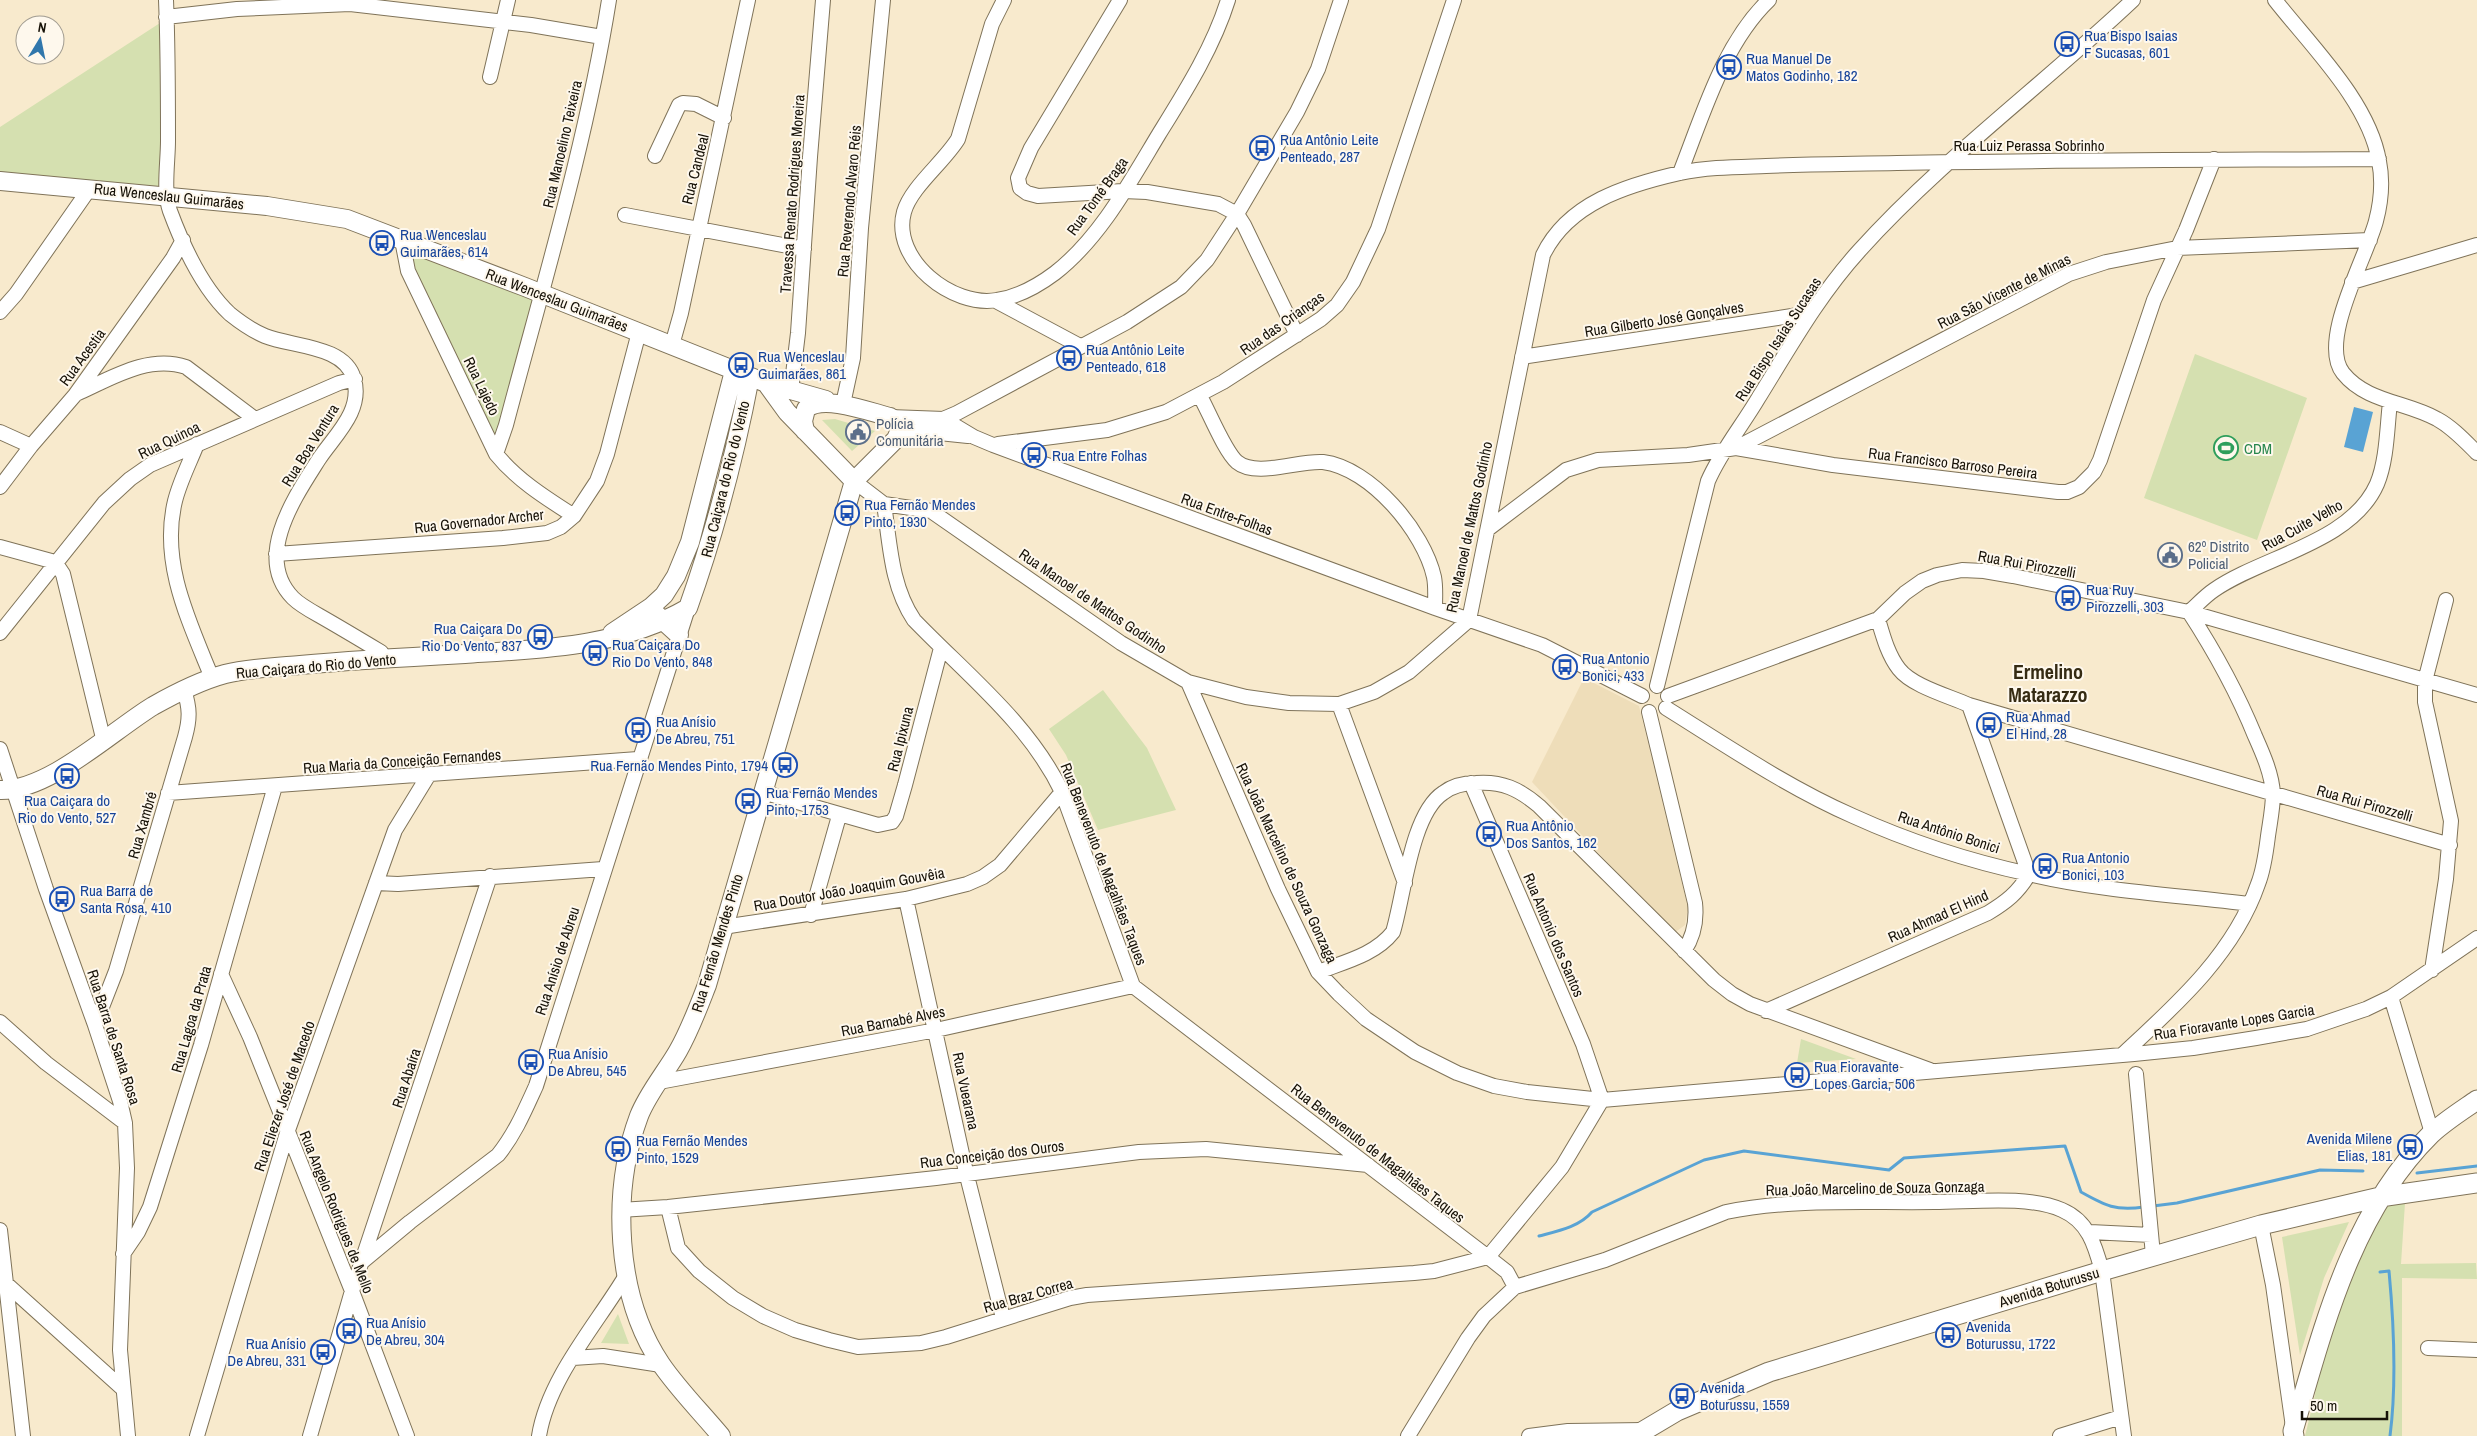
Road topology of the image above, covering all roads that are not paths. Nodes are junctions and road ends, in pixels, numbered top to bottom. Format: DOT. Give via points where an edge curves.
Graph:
graph roads {
  1 [pos="166,0"];
  2 [pos="508,0"];
  3 [pos="609,0"];
  4 [pos="748,0"];
  5 [pos="823,0"];
  6 [pos="883,0"];
  7 [pos="1004,0"];
  8 [pos="1120,0"];
  9 [pos="1228,0"];
  10 [pos="1342,0"];
  11 [pos="1454,0"];
  12 [pos="1770,0"];
  13 [pos="2132,0"];
  14 [pos="2275,0"];
  15 [pos="166,17"];
  16 [pos="502,22"];
  17 [pos="602,37"];
  18 [pos="490,77"];
  19 [pos="724,118"];
  20 [pos="654,156"];
  21 [pos="2214,159"];
  22 [pos="2379,159"];
  23 [pos="1951,162"];
  24 [pos="1680,173"];
  25 [pos="0,181"];
  26 [pos="90,188"];
  27 [pos="1123,191"];
  28 [pos="165,197"];
  29 [pos="1237,214"];
  30 [pos="625,215"];
  31 [pos="698,229"];
  32 [pos="183,240"];
  33 [pos="402,240"];
  34 [pos="2370,240"];
  35 [pos="2477,245"];
  36 [pos="2177,248"];
  37 [pos="804,249"];
  38 [pos="2352,282"];
  39 [pos="540,293"];
  40 [pos="996,301"];
  41 [pos="0,312"];
  42 [pos="1811,313"];
  43 [pos="639,332"];
  44 [pos="1296,335"];
  45 [pos="672,345"];
  46 [pos="1080,346"];
  47 [pos="1522,357"];
  48 [pos="750,377"];
  49 [pos="354,379"];
  50 [pos="791,391"];
  51 [pos="75,395"];
  52 [pos="1200,396"];
  53 [pos="2390,402"];
  54 [pos="843,404"];
  55 [pos="890,417"];
  56 [pos="255,419"];
  57 [pos="944,419"];
  58 [pos="805,431"];
  59 [pos="917,431"];
  60 [pos="0,432"];
  61 [pos="974,437"];
  62 [pos="896,439"];
  63 [pos="198,444"];
  64 [pos="993,444"];
  65 [pos="31,446"];
  66 [pos="1729,449"];
  67 [pos="2477,453"];
  68 [pos="496,454"];
  69 [pos="854,481"];
  70 [pos="0,487"];
  71 [pos="884,504"];
  72 [pos="574,516"];
  73 [pos="1488,529"];
  74 [pos="0,546"];
  75 [pos="276,554"];
  76 [pos="55,562"];
  77 [pos="2446,600"];
  78 [pos="650,607"];
  79 [pos="688,608"];
  80 [pos="1435,608"];
  81 [pos="2188,612"];
  82 [pos="1878,619"];
  83 [pos="1469,620"];
  84 [pos="663,621"];
  85 [pos="0,633"];
  86 [pos="678,635"];
  87 [pos="603,639"];
  88 [pos="941,648"];
  89 [pos="386,660"];
  90 [pos="212,678"];
  91 [pos="2425,681"];
  92 [pos="1188,682"];
  93 [pos="1657,686"];
  94 [pos="184,690"];
  95 [pos="2477,695"];
  96 [pos="1642,696"];
  97 [pos="1667,702"];
  98 [pos="1339,704"];
  99 [pos="1969,705"];
  100 [pos="1649,712"];
  101 [pos="104,742"];
  102 [pos="0,749"];
  103 [pos="638,759"];
  104 [pos="428,776"];
  105 [pos="1471,783"];
  106 [pos="275,786"];
  107 [pos="7,790"];
  108 [pos="762,792"];
  109 [pos="1062,792"];
  110 [pos="168,793"];
  111 [pos="2273,794"];
  112 [pos="839,816"];
  113 [pos="2450,845"];
  114 [pos="604,869"];
  115 [pos="2029,874"];
  116 [pos="490,876"];
  117 [pos="376,883"];
  118 [pos="1405,883"];
  119 [pos="906,899"];
  120 [pos="2250,904"];
  121 [pos="811,915"];
  122 [pos="723,927"];
  123 [pos="2476,942"];
  124 [pos="1684,951"];
  125 [pos="2432,970"];
  126 [pos="1318,972"];
  127 [pos="221,974"];
  128 [pos="1133,986"];
  129 [pos="2391,997"];
  130 [pos="1766,1011"];
  131 [pos="0,1022"];
  132 [pos="95,1025"];
  133 [pos="936,1030"];
  134 [pos="2122,1055"];
  135 [pos="1935,1072"];
  136 [pos="2136,1074"];
  137 [pos="659,1082"];
  138 [pos="1602,1100"];
  139 [pos="2477,1100"];
  140 [pos="125,1123"];
  141 [pos="287,1132"];
  142 [pos="2432,1133"];
  143 [pos="1368,1165"];
  144 [pos="966,1172"];
  145 [pos="2477,1184"];
  146 [pos="2380,1197"];
  147 [pos="668,1207"];
  148 [pos="620,1210"];
  149 [pos="2261,1225"];
  150 [pos="0,1230"];
  151 [pos="2150,1231"];
  152 [pos="2090,1232"];
  153 [pos="122,1255"];
  154 [pos="2153,1256"];
  155 [pos="1488,1257"];
  156 [pos="363,1261"];
  157 [pos="2102,1271"];
  158 [pos="625,1277"];
  159 [pos="3,1281"];
  160 [pos="1515,1287"];
  161 [pos="352,1291"];
  162 [pos="1002,1318"];
  163 [pos="2428,1348"];
  164 [pos="2477,1350"];
  165 [pos="574,1358"];
  166 [pos="662,1365"];
  167 [pos="122,1388"];
  168 [pos="2121,1417"];
  169 [pos="1640,1433"];
  170 [pos="2294,1433"];
  171 [pos="23,1436"];
  172 [pos="128,1436"];
  173 [pos="197,1436"];
  174 [pos="310,1436"];
  175 [pos="407,1436"];
  176 [pos="539,1436"];
  177 [pos="721,1436"];
  178 [pos="1408,1436"];
  179 [pos="1529,1436"];
  180 [pos="2060,1436"];
  181 [pos="2124,1436"];
  1 -- 15 [label="street"];
  2 -- 16 [label="street"];
  3 -- 17 [label="street, Rua Manoelino Teixeira"];
  4 -- 19 [label="street, Rua Candeal"];
  5 -- 37 [label="street, Travessa Renato Rodrigues Moreira"];
  6 -- 54 [label="street, Rua Reverendo Alvaro Réis" via="861,228 853,358"];
  7 -- 40 [label="street" via="992,24 958,140 910,199 904,210 902,228 916,264 935,282 956,294"];
  8 -- 27 [label="street" via="1031,148 1018,178 1020,188 1038,196"];
  9 -- 27 [label="street, Rua Tomé Braga" via="1193,77"];
  10 -- 29 [label="street" via="1318,68 1297,112"];
  11 -- 44 [label="street, Rua das Crianças" via="1386,209 1362,264 1337,305"];
  12 -- 24 [label="street" via="1754,14 1735,41"];
  13 -- 23 [label="street, Rua Bispo Isaías Sucasas"];
  14 -- 22 [label="street" via="2356,105"];
  15 -- 16 [label="street" via="334,4"];
  15 -- 28 [label="street" via="168,180"];
  16 -- 17 [label="street"];
  16 -- 18 [label="street"];
  17 -- 39 [label="street, Rua Manoelino Teixeira" via="568,191"];
  19 -- 20 [label="street" via="696,104 682,102"];
  19 -- 31 [label="street, Rua Candeal"];
  21 -- 22 [label="street, Rua Luiz Perassa Sobrinho"];
  21 -- 23 [label="street, Rua Luiz Perassa Sobrinho"];
  21 -- 36 [label="street, Rua Francisco Barroso Pereira"];
  22 -- 34 [label="street" via="2382,177 2380,199"];
  23 -- 24 [label="street, Rua Luiz Perassa Sobrinho" via="1747,166"];
  23 -- 42 [label="street, Rua Bispo Isaías Sucasas" via="1914,193 1858,252"];
  24 -- 47 [label="street, Rua Manoel de Mattos Godinho" via="1608,196 1574,215 1551,238 1539,268"];
  25 -- 26 [label="street, Rua Wenceslau Guimarães"];
  26 -- 28 [label="street, Rua Wenceslau Guimarães"];
  26 -- 41 [label="street"];
  27 -- 29 [label="street" via="1210,202"];
  27 -- 40 [label="street, Rua Tomé Braga" via="1094,233 1055,272 1031,288"];
  28 -- 32 [label="street"];
  28 -- 33 [label="street, Rua Wenceslau Guimarães" via="320,213"];
  29 -- 44 [label="street"];
  29 -- 46 [label="street" via="1207,260 1181,287 1127,322"];
  30 -- 31 [label="street"];
  31 -- 37 [label="street"];
  31 -- 45 [label="street, Rua Candeal"];
  32 -- 49 [label="street" via="207,286 230,313 264,336 334,355 350,368"];
  32 -- 51 [label="street, Rua Acestia"];
  33 -- 39 [label="street, Rua Wenceslau Guimarães"];
  33 -- 68 [label="street, Rua Lajedo" via="408,272"];
  34 -- 36 [label="street, Rua São Vicente de Minas"];
  34 -- 38 [label="street"];
  35 -- 38 [label="street"];
  36 -- 66 [label="street, Rua São Vicente de Minas" via="2106,262 2069,274"];
  36 -- 66 [label="street, Rua Francisco Barroso Pereira" via="2154,300 2100,460 2086,482 2072,491 1990,486"];
  37 -- 50 [label="street, Travessa Renato Rodrigues Moreira"];
  38 -- 53 [label="street" via="2338,332 2337,361 2351,381"];
  39 -- 43 [label="street, Rua Wenceslau Guimarães"];
  39 -- 68 [label="street, Rua Manoelino Teixeira"];
  40 -- 46 [label="street"];
  42 -- 47 [label="street, Rua Gilberto José Gonçalves"];
  42 -- 66 [label="street, Rua Bispo Isaías Sucasas"];
  43 -- 45 [label="street, Rua Wenceslau Guimarães"];
  43 -- 72 [label="street, Rua Governador Archer" via="607,454 597,482"];
  44 -- 52 [label="street, Rua das Crianças"];
  45 -- 48 [label="street, Rua Wenceslau Guimarães"];
  46 -- 57 [label="street"];
  47 -- 73 [label="street, Rua Manoel de Mattos Godinho"];
  48 -- 50 [label="street, Rua Wenceslau Guimarães"];
  48 -- 58 [label="street"];
  48 -- 78 [label="street, Rua Caiçara do Rio do Vento" via="676,576 664,595"];
  48 -- 79 [label="street, Rua Caiçara do Rio do Vento" via="719,515"];
  49 -- 56 [label="street, Rua Quinoa"];
  49 -- 75 [label="street, Rua Boa Ventura" via="356,398 351,414 289,510"];
  50 -- 54 [label="street, Rua Wenceslau Guimarães"];
  51 -- 56 [label="street" via="136,368 174,362 186,367"];
  51 -- 65 [label="street, Rua Acestia"];
  52 -- 64 [label="street, Rua das Crianças" via="1166,412 1108,430"];
  52 -- 80 [label="street" via="1230,454 1246,467 1256,469 1308,462 1336,464 1379,492 1406,522 1428,560 1434,578"];
  53 -- 67 [label="street" via="2438,419"];
  53 -- 81 [label="street, Rua Cuite Velho" via="2380,474 2361,508 2334,528 2214,590"];
  54 -- 55 [label="street"];
  54 -- 58 [label="street" via="811,405 804,415"];
  55 -- 57 [label="street"];
  55 -- 62 [label="street" via="899,425"];
  56 -- 63 [label="street, Rua Quinoa"];
  57 -- 59 [label="street"];
  57 -- 61 [label="street, Rua Entre-Folhas"];
  58 -- 69 [label="street"];
  59 -- 61 [label="street, Rua Entre-Folhas"];
  59 -- 62 [label="street"];
  60 -- 65 [label="street"];
  61 -- 64 [label="street, Rua Entre-Folhas"];
  62 -- 69 [label="street"];
  63 -- 76 [label="street, Rua Quinoa" via="150,465 130,479 104,503"];
  63 -- 90 [label="street" via="176,500 172,552 183,610"];
  64 -- 80 [label="street, Rua Entre-Folhas"];
  65 -- 70 [label="street, Rua Acestia"];
  66 -- 73 [label="street, Rua Francisco Barroso Pereira" via="1580,464 1547,483"];
  66 -- 93 [label="street, Rua Bispo Isaías Sucasas" via="1702,497"];
  68 -- 72 [label="street, Rua Lajedo" via="516,476"];
  69 -- 71 [label="street"];
  69 -- 108 [label="street, Rua Fernão Mendes Pinto"];
  71 -- 88 [label="street, Rua Benevenuto de Magalhães Taques" via="899,594 914,620"];
  71 -- 92 [label="street, Rua Manoel de Mattos Godinho" via="931,511 1121,643"];
  72 -- 75 [label="street, Rua Governador Archer" via="547,533"];
  73 -- 83 [label="street, Rua Manoel de Mattos Godinho"];
  74 -- 76 [label="street"];
  75 -- 89 [label="street, Rua Boa Ventura" via="281,581 293,598 381,652"];
  76 -- 85 [label="street, Rua Quinoa"];
  76 -- 101 [label="street" via="68,590"];
  77 -- 91 [label="street"];
  78 -- 84 [label="street"];
  78 -- 87 [label="street, Rua Caiçara do Rio do Vento"];
  79 -- 84 [label="street, Rua Caiçara do Rio do Vento"];
  79 -- 86 [label="street, Rua Anísio de Abreu"];
  80 -- 83 [label="street, Rua Entre-Folhas"];
  81 -- 82 [label="street, Rua Rui Pirozzelli" via="1984,570 1962,570 1922,581"];
  81 -- 91 [label="street, Rua Rui Pirozzelli"];
  81 -- 111 [label="street" via="2242,704 2261,751"];
  82 -- 97 [label="street"];
  82 -- 99 [label="street, Rua Rui Pirozzelli" via="1900,670 1915,682"];
  83 -- 96 [label="street" via="1542,644"];
  83 -- 98 [label="street, Rua Manoel de Mattos Godinho" via="1409,672 1374,692"];
  84 -- 86 [label="street"];
  84 -- 87 [label="street, Rua Caiçara do Rio do Vento" via="630,634"];
  86 -- 103 [label="street, Rua Anísio de Abreu"];
  87 -- 89 [label="street, Rua Caiçara do Rio do Vento" via="569,646"];
  88 -- 109 [label="street, Rua Benevenuto de Magalhães Taques" via="1038,748"];
  88 -- 112 [label="street, Rua Ipixuna" via="896,816 883,826"];
  89 -- 90 [label="street, Rua Caiçara do Rio do Vento" via="239,671"];
  90 -- 94 [label="street, Rua Caiçara do Rio do Vento"];
  91 -- 95 [label="street, Rua Rui Pirozzelli"];
  91 -- 113 [label="street" via="2425,702 2451,821"];
  92 -- 98 [label="street, Rua Manoel de Mattos Godinho" via="1246,697 1289,703"];
  92 -- 126 [label="street, Rua João Marcelino de Souza Gonzaga" via="1278,889"];
  93 -- 96 [label="street"];
  93 -- 97 [label="street, Rua Antônio Bonici" via="1662,688"];
  94 -- 101 [label="street, Rua Caiçara do Rio do Vento" via="151,707"];
  94 -- 110 [label="street, Rua Xambré" via="190,718"];
  96 -- 100 [label="street"];
  97 -- 100 [label="street" via="1656,713"];
  97 -- 115 [label="street, Rua Antônio Bonici" via="1815,798 1853,816 1943,849"];
  98 -- 118 [label="street"];
  99 -- 111 [label="street, Rua Rui Pirozzelli"];
  99 -- 115 [label="street"];
  100 -- 124 [label="street" via="1695,903 1695,924"];
  101 -- 107 [label="street, Rua Caiçara do Rio do Vento" via="25,788"];
  102 -- 107 [label="street, Rua Barra de Santa Rosa"];
  103 -- 104 [label="street, Rua Maria da Conceição Fernandes"];
  103 -- 114 [label="street, Rua Anísio de Abreu"];
  104 -- 106 [label="street, Rua Maria da Conceição Fernandes"];
  104 -- 117 [label="street, Rua Eliezer José de Macedo" via="395,830"];
  105 -- 118 [label="street" via="1442,793 1433,802 1417,835"];
  105 -- 124 [label="street" via="1506,784 1529,797"];
  105 -- 138 [label="street, Rua Antonio dos Santos" via="1583,1044"];
  106 -- 110 [label="street, Rua Maria da Conceição Fernandes"];
  106 -- 127 [label="street, Rua Lagoa da Prata"];
  107 -- 132 [label="street, Rua Barra de Santa Rosa"];
  108 -- 112 [label="street, Rua Ipixuna"];
  108 -- 122 [label="street, Rua Fernão Mendes Pinto"];
  109 -- 119 [label="street, Rua Doutor João Joaquim Gouvêia" via="1018,845 983,877"];
  109 -- 128 [label="street, Rua Benevenuto de Magalhães Taques"];
  110 -- 132 [label="street, Rua Xambré" via="116,971"];
  111 -- 113 [label="street, Rua Rui Pirozzelli"];
  111 -- 120 [label="street" via="2265,855"];
  112 -- 121 [label="street"];
  113 -- 125 [label="street"];
  114 -- 116 [label="street"];
  114 -- 156 [label="street, Rua Anísio de Abreu" via="536,1086 510,1141 498,1155"];
  115 -- 120 [label="street, Rua Antônio Bonici"];
  115 -- 130 [label="street, Rua Ahmad El Hind" via="2008,901 1988,913"];
  116 -- 117 [label="street"];
  116 -- 156 [label="street, Rua Abaíra"];
  117 -- 141 [label="street, Rua Eliezer José de Macedo"];
  118 -- 126 [label="street" via="1393,932 1385,942"];
  119 -- 121 [label="street, Rua Doutor João Joaquim Gouvêia"];
  119 -- 133 [label="street, Rua Vuearana"];
  120 -- 134 [label="street" via="2211,968"];
  121 -- 122 [label="street, Rua Doutor João Joaquim Gouvêia"];
  122 -- 137 [label="street, Rua Fernão Mendes Pinto" via="691,1026"];
  123 -- 125 [label="street, Rua Fioravante Lopes Garcia"];
  124 -- 130 [label="street" via="1732,994"];
  125 -- 129 [label="street, Rua Fioravante Lopes Garcia"];
  126 -- 138 [label="street, Rua João Marcelino de Souza Gonzaga" via="1366,1019 1415,1052 1458,1073 1494,1086"];
  127 -- 141 [label="street, Rua Angelo Rodrigues de Mello"];
  127 -- 153 [label="street, Rua Lagoa da Prata" via="150,1207"];
  128 -- 133 [label="street, Rua Barnabé Alves"];
  128 -- 143 [label="street, Rua Benevenuto de Magalhães Taques"];
  129 -- 134 [label="street, Rua Fioravante Lopes Garcia" via="2366,1010 2307,1029 2193,1048"];
  129 -- 142 [label="street"];
  130 -- 135 [label="street"];
  131 -- 140 [label="street" via="46,1063"];
  132 -- 140 [label="street, Rua Barra de Santa Rosa"];
  133 -- 137 [label="street, Rua Barnabé Alves"];
  133 -- 144 [label="street, Rua Vuearana"];
  134 -- 135 [label="street, Rua João Marcelino de Souza Gonzaga"];
  135 -- 138 [label="street, Rua João Marcelino de Souza Gonzaga"];
  136 -- 151 [label="street"];
  137 -- 148 [label="street, Rua Fernão Mendes Pinto" via="640,1114 624,1174"];
  138 -- 155 [label="street" via="1562,1167"];
  139 -- 142 [label="main road"];
  140 -- 153 [label="street, Rua Barra de Santa Rosa" via="127,1168"];
  141 -- 161 [label="street, Rua Angelo Rodrigues de Mello"];
  141 -- 173 [label="street, Rua Eliezer José de Macedo"];
  142 -- 146 [label="main road"];
  143 -- 144 [label="street, Rua Conceição dos Ouros" via="1240,1151 1176,1149"];
  143 -- 155 [label="street, Rua Benevenuto de Magalhães Taques"];
  144 -- 147 [label="street, Rua Conceição dos Ouros"];
  144 -- 162 [label="street, Rua Vuearana"];
  145 -- 146 [label="main road, Avenida Boturussu"];
  146 -- 149 [label="main road, Avenida Boturussu"];
  146 -- 170 [label="main road" via="2337,1288"];
  147 -- 148 [label="street, Rua Conceição dos Ouros"];
  147 -- 162 [label="street, Rua Braz Correa" via="673,1236 684,1257 750,1309 795,1330 858,1347 887,1346 946,1337"];
  148 -- 158 [label="street, Rua Fernão Mendes Pinto"];
  149 -- 154 [label="main road, Avenida Boturussu"];
  149 -- 170 [label="street" via="2274,1285"];
  150 -- 159 [label="street"];
  151 -- 152 [label="street"];
  151 -- 154 [label="street"];
  152 -- 157 [label="street"];
  152 -- 160 [label="street, Rua João Marcelino de Souza Gonzaga" via="2064,1210 2047,1204 1793,1203 1726,1212 1605,1260"];
  153 -- 167 [label="street, Rua Barra de Santa Rosa"];
  154 -- 157 [label="main road, Avenida Boturussu"];
  155 -- 160 [label="street, Rua Benevenuto de Magalhães Taques" via="1507,1272"];
  155 -- 162 [label="street, Rua Braz Correa" via="1414,1274 1087,1295"];
  156 -- 161 [label="street, Rua Abaíra"];
  157 -- 168 [label="street"];
  157 -- 169 [label="main road, Avenida Boturussu" via="1769,1372 1692,1403"];
  158 -- 165 [label="street"];
  158 -- 166 [label="street, Rua Fernão Mendes Pinto" via="648,1339"];
  159 -- 167 [label="street"];
  159 -- 171 [label="street"];
  160 -- 178 [label="street" via="1484,1316 1468,1338"];
  161 -- 174 [label="street"];
  161 -- 175 [label="street, Rua Angelo Rodrigues de Mello"];
  163 -- 164 [label="street"];
  165 -- 166 [label="street" via="604,1356"];
  165 -- 176 [label="street" via="551,1398"];
  166 -- 177 [label="street, Rua Fernão Mendes Pinto"];
  167 -- 172 [label="street, Rua Barra de Santa Rosa"];
  168 -- 180 [label="street"];
  168 -- 181 [label="street"];
  169 -- 179 [label="street" via="1568,1431"];
}
